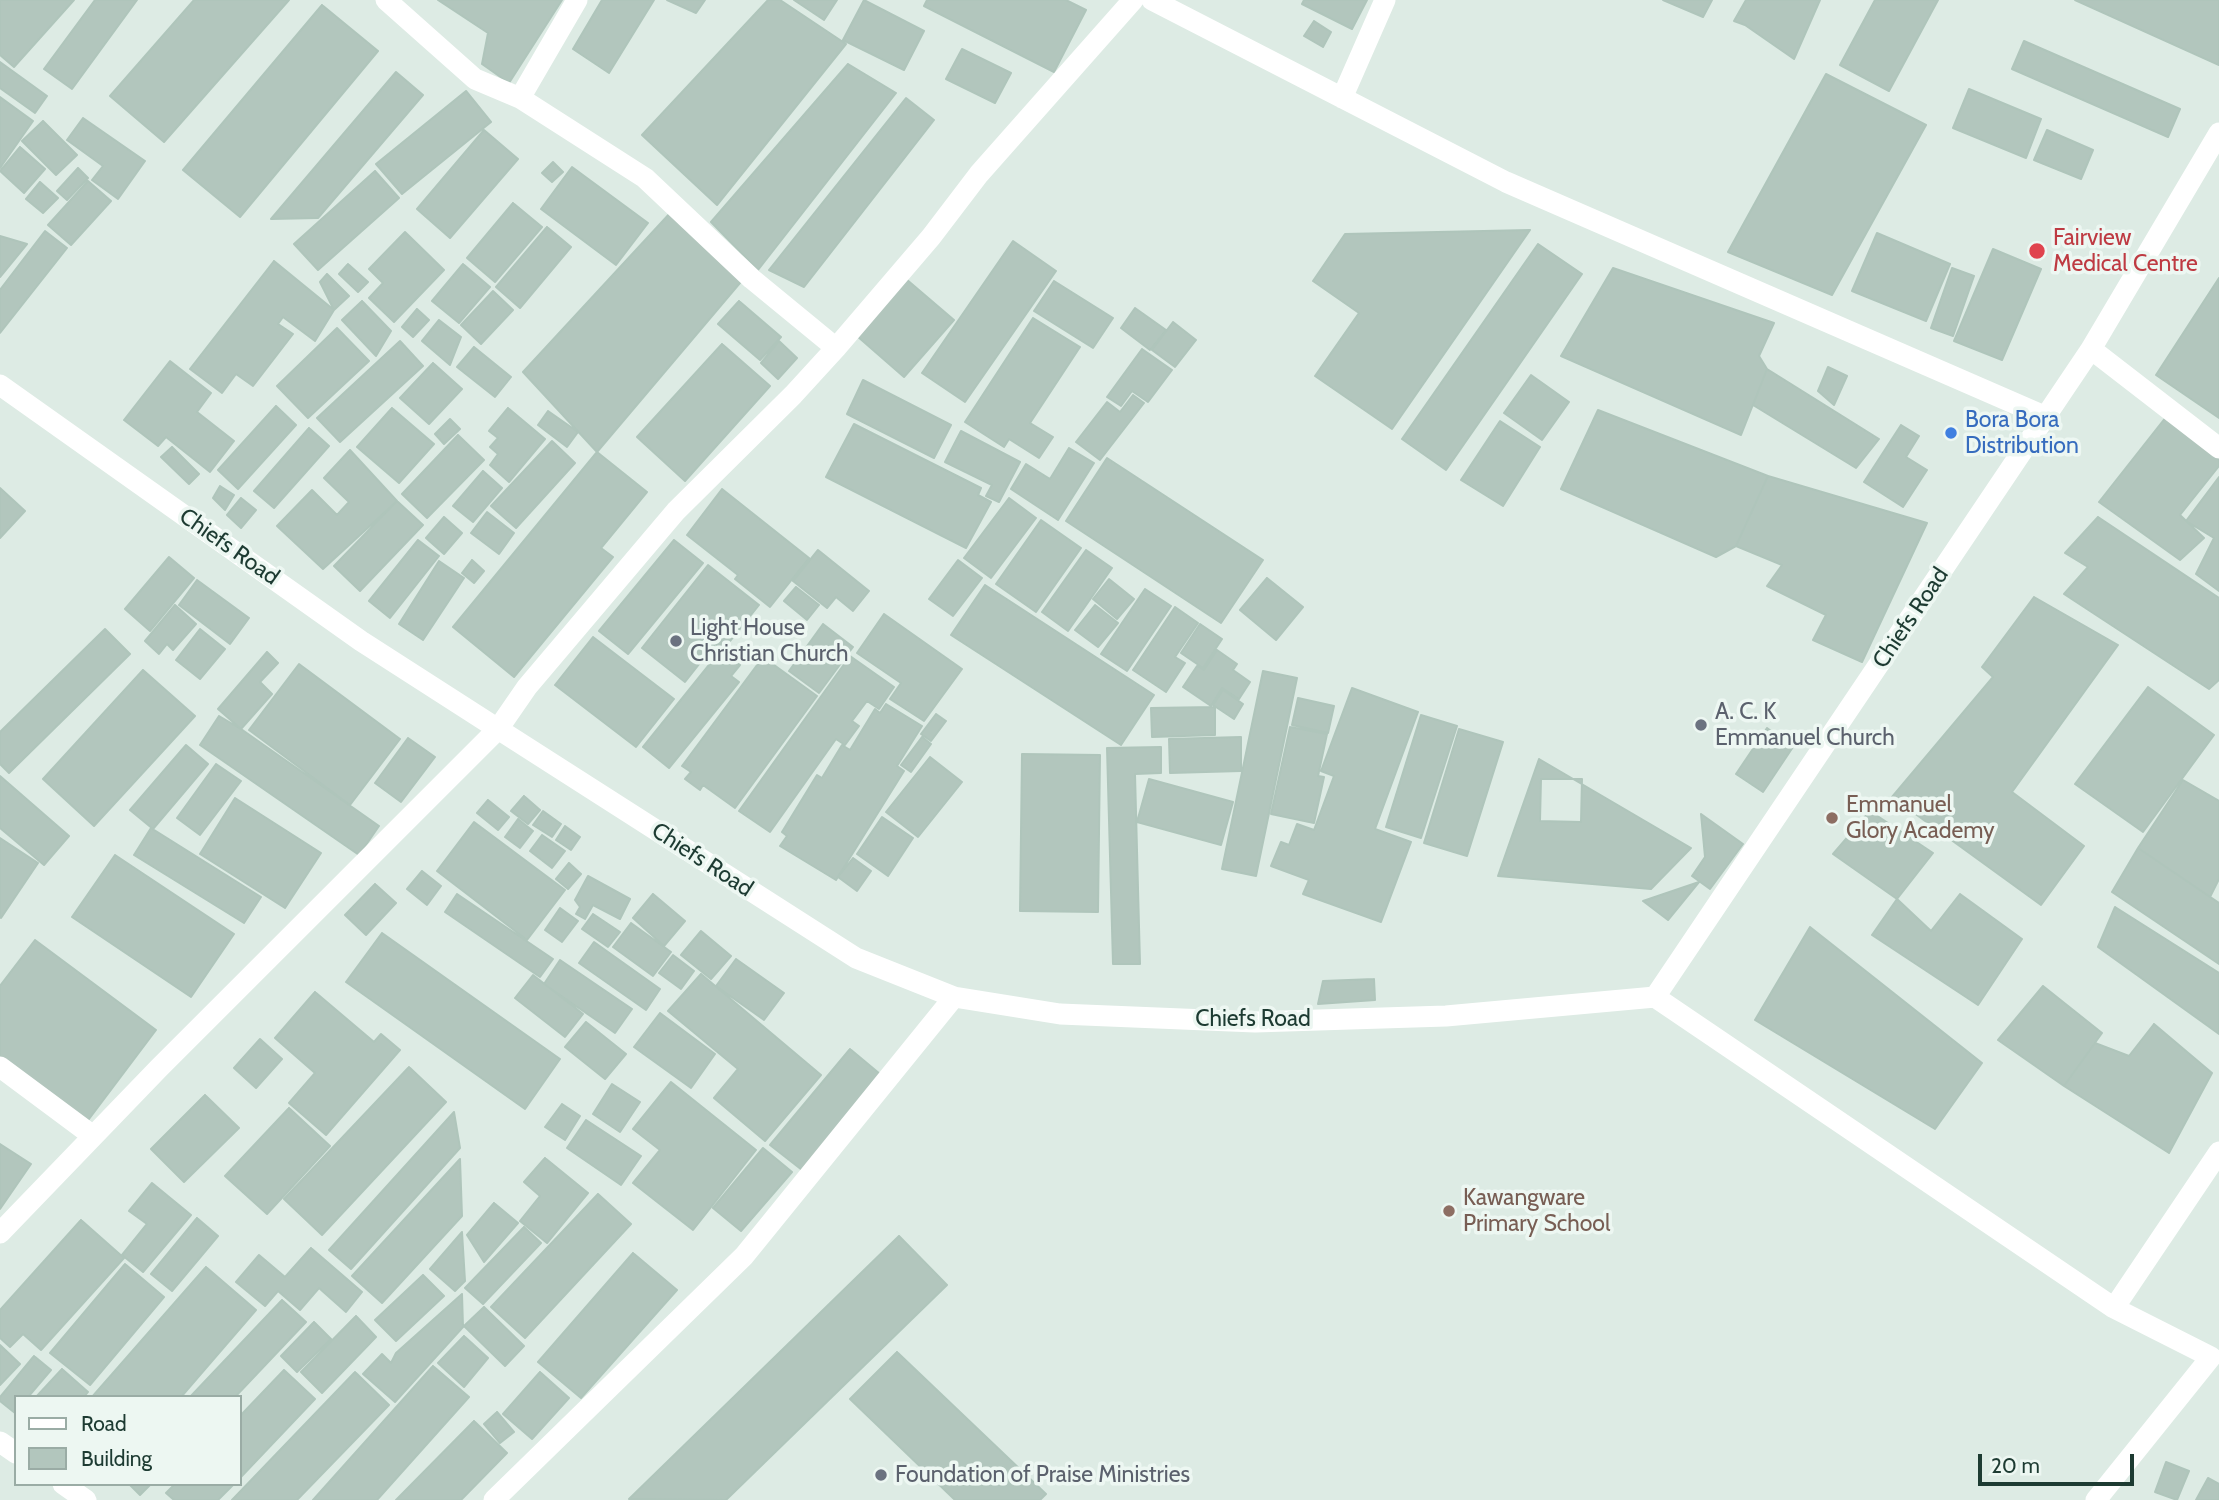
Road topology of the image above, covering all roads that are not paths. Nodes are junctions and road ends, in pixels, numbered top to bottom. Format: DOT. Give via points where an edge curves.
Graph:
graph roads {
  1 [pos="386,0"];
  2 [pos="577,0"];
  3 [pos="1133,0"];
  4 [pos="1152,0"];
  5 [pos="1385,0"];
  6 [pos="520,98"];
  7 [pos="1342,98"];
  8 [pos="2219,133"];
  9 [pos="836,348"];
  10 [pos="2091,349"];
  11 [pos="0,385"];
  12 [pos="2046,417"];
  13 [pos="2219,448"];
  14 [pos="498,729"];
  15 [pos="954,997"];
  16 [pos="1656,997"];
  17 [pos="0,1067"];
  18 [pos="93,1136"];
  19 [pos="2219,1152"];
  20 [pos="0,1233"];
  21 [pos="2114,1307"];
  22 [pos="2215,1358"];
  23 [pos="66,1486"];
  24 [pos="86,1500"];
  25 [pos="494,1500"];
  26 [pos="2096,1500"];
  1 -- 6 [label="street" via="475,79"];
  2 -- 6 [label="street"];
  3 -- 9 [label="street" via="979,174"];
  4 -- 7 [label="street"];
  5 -- 7 [label="street"];
  6 -- 9 [label="street" via="645,178 752,279"];
  7 -- 12 [label="street" via="1506,182"];
  8 -- 10 [label="street, Chiefs Road"];
  9 -- 14 [label="street" via="676,511 527,687"];
  10 -- 12 [label="street, Chiefs Road"];
  10 -- 13 [label="street"];
  11 -- 14 [label="street, Chiefs Road" via="361,641"];
  12 -- 16 [label="street, Chiefs Road"];
  14 -- 15 [label="street, Chiefs Road" via="856,958"];
  14 -- 18 [label="street"];
  15 -- 16 [label="street, Chiefs Road" via="1060,1014 1255,1022 1446,1016"];
  15 -- 25 [label="street" via="744,1256"];
  16 -- 21 [label="street"];
  17 -- 18 [label="street"];
  18 -- 20 [label="street"];
  19 -- 21 [label="street"];
  21 -- 22 [label="street"];
  22 -- 26 [label="street"];
  23 -- 24 [label="street"];
}
